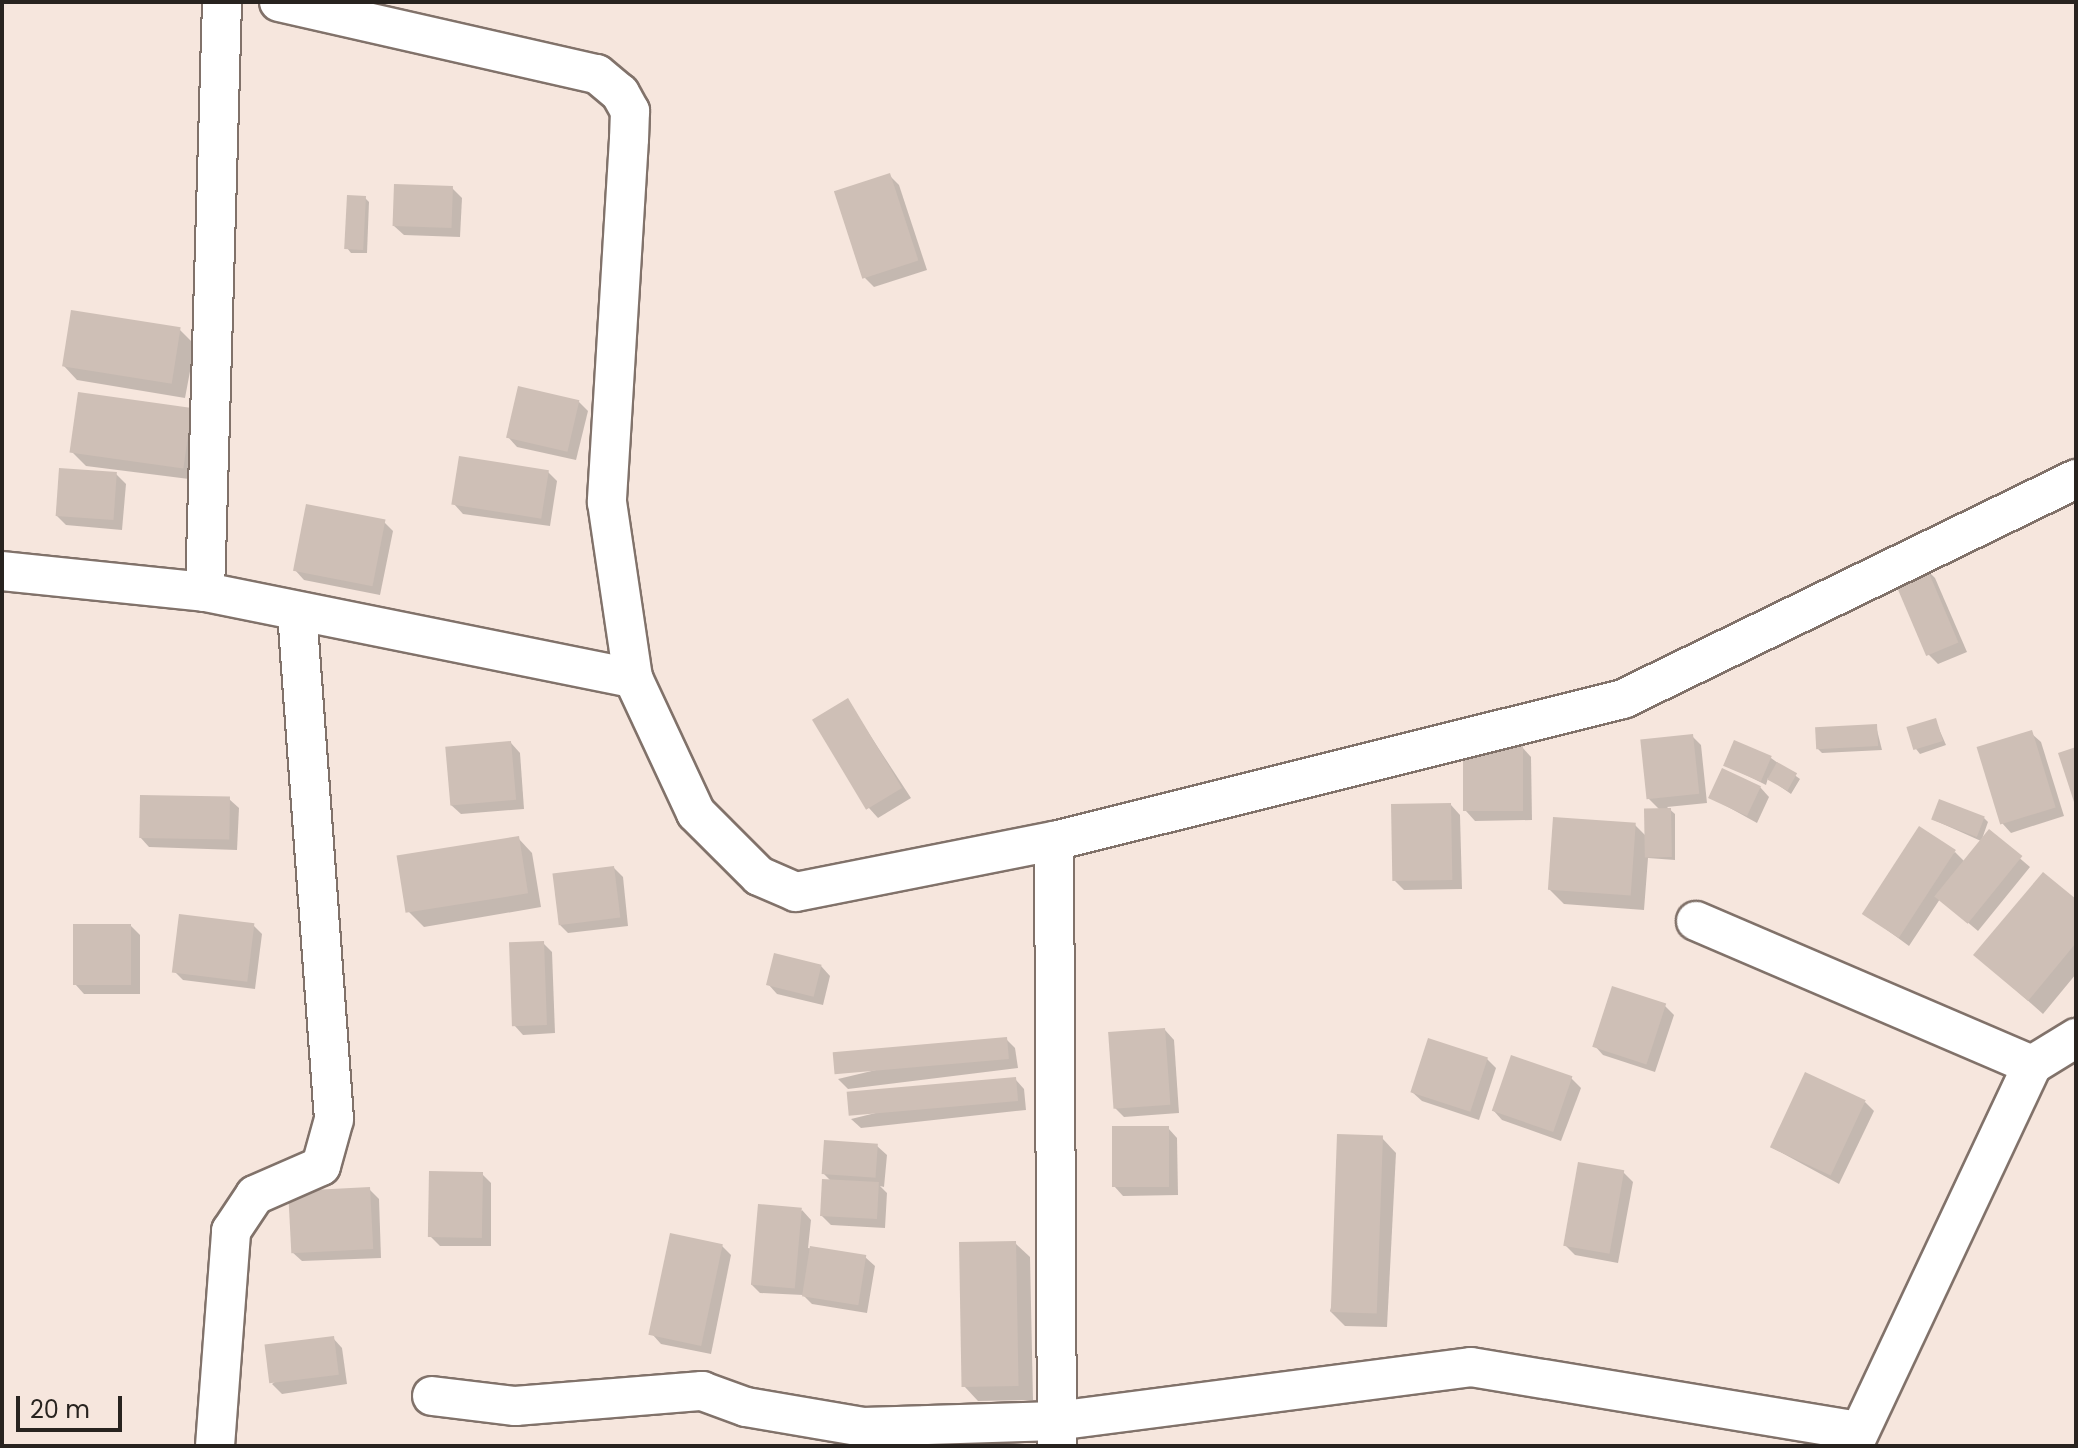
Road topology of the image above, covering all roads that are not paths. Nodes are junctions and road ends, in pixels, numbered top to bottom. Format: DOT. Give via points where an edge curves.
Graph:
graph roads {
  1 [pos="222,2"];
  2 [pos="279,2"];
  3 [pos="2076,479"];
  4 [pos="2,571"];
  5 [pos="205,592"];
  6 [pos="297,611"];
  7 [pos="633,678"];
  8 [pos="1054,841"];
  9 [pos="1696,921"];
  10 [pos="2076,1038"];
  11 [pos="2032,1065"];
  12 [pos="432,1396"];
  13 [pos="1056,1433"];
  14 [pos="1855,1439"];
  15 [pos="215,1446"];
  1 -- 5 [label="street"];
  2 -- 7 [label="street" via="597,74 620,93 630,111 607,502"];
  3 -- 8 [label="street" via="1623,699"];
  4 -- 5 [label="street"];
  5 -- 6 [label="street"];
  6 -- 7 [label="street"];
  6 -- 15 [label="street" via="334,1119 321,1166 255,1195 231,1231"];
  7 -- 8 [label="street" via="696,813 759,876 796,892"];
  8 -- 13 [label="street"];
  9 -- 11 [label="street"];
  10 -- 11 [label="street"];
  11 -- 14 [label="street"];
  12 -- 13 [label="street" via="515,1406 702,1391 746,1407 863,1427"];
  13 -- 14 [label="street" via="1471,1367"];
}
